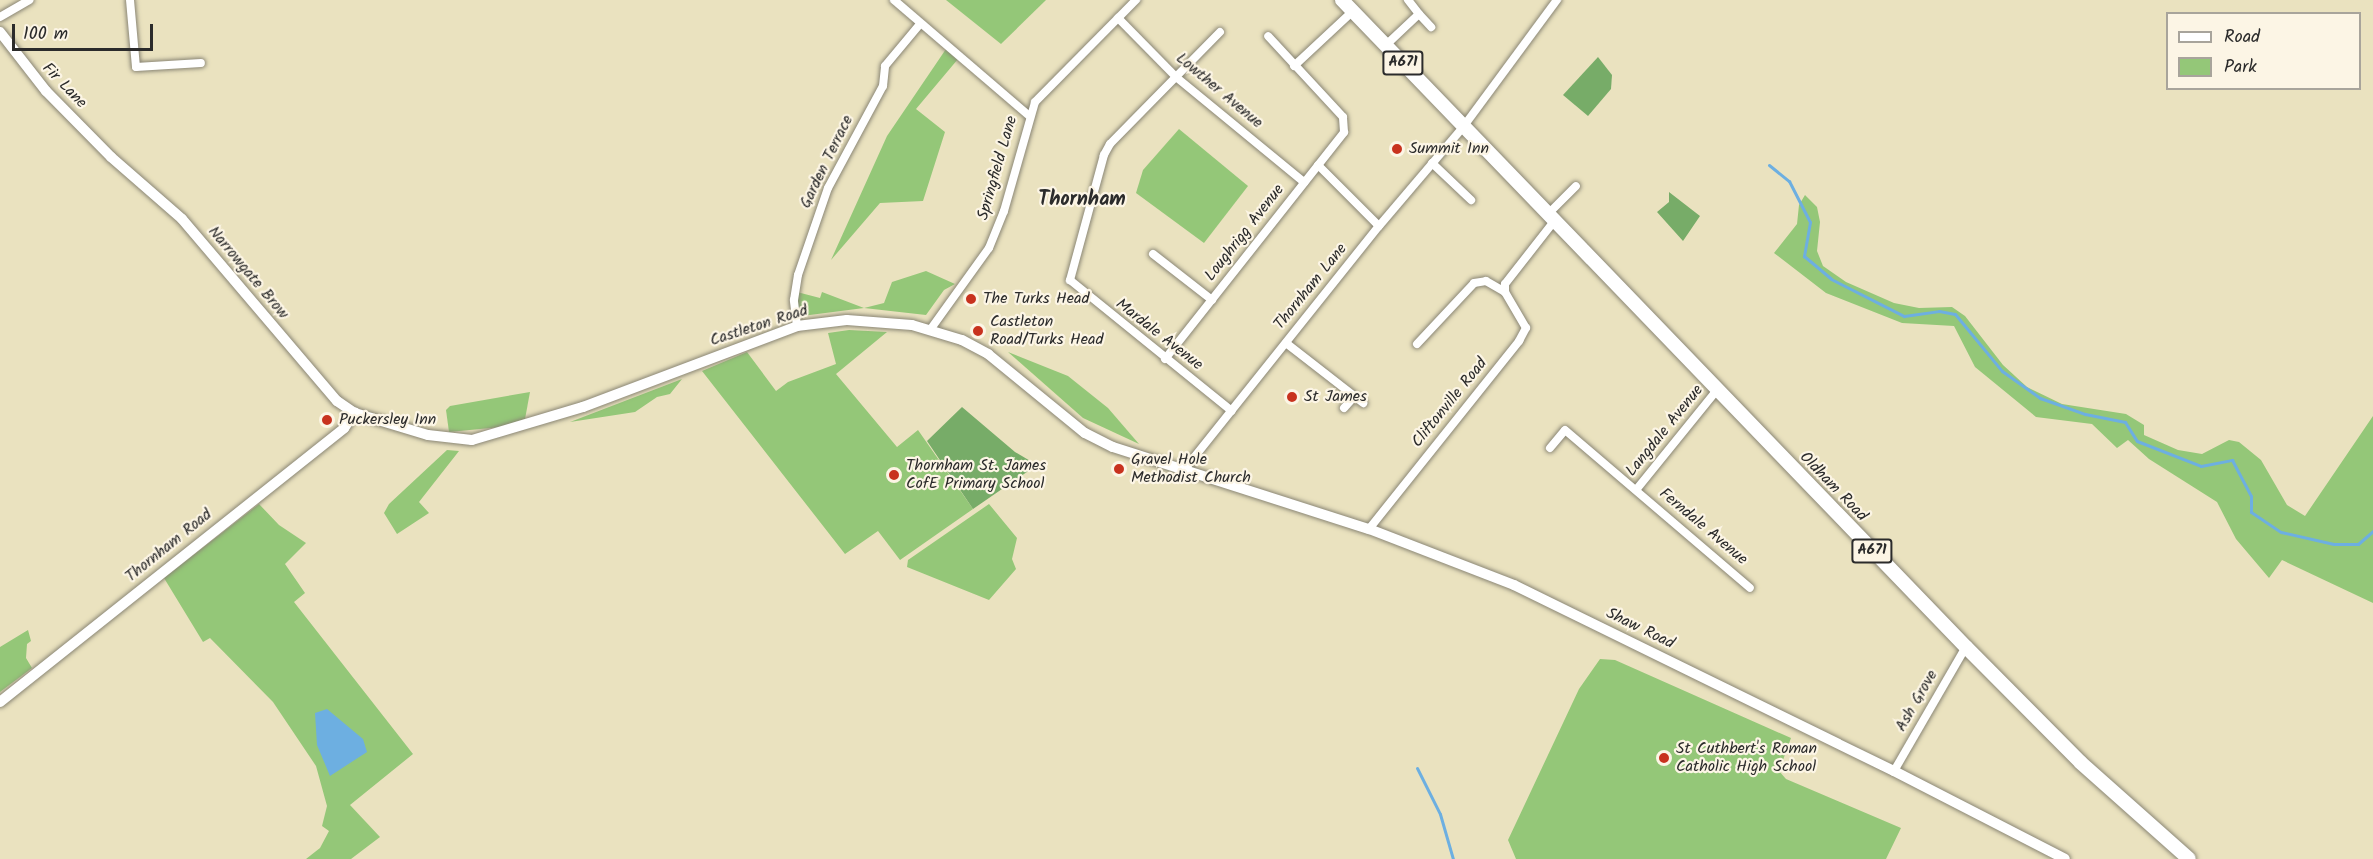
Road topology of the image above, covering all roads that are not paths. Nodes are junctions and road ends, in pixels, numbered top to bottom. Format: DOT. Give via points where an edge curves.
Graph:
graph roads {
  1 [pos="29,0"];
  2 [pos="130,0"];
  3 [pos="894,0"];
  4 [pos="1136,0"];
  5 [pos="1342,0"];
  6 [pos="1408,0"];
  7 [pos="1557,0"];
  8 [pos="1353,11"];
  9 [pos="1419,14"];
  10 [pos="0,17"];
  11 [pos="1118,18"];
  12 [pos="920,24"];
  13 [pos="1431,27"];
  14 [pos="0,32"];
  15 [pos="1220,32"];
  16 [pos="1268,36"];
  17 [pos="1386,45"];
  18 [pos="201,63"];
  19 [pos="1294,66"];
  20 [pos="1176,77"];
  21 [pos="1028,115"];
  22 [pos="1464,126"];
  23 [pos="111,157"];
  24 [pos="1432,162"];
  25 [pos="1318,165"];
  26 [pos="1304,182"];
  27 [pos="1576,186"];
  28 [pos="1472,200"];
  29 [pos="1552,216"];
  30 [pos="1379,226"];
  31 [pos="1153,254"];
  32 [pos="1505,292"];
  33 [pos="1212,300"];
  34 [pos="797,326"];
  35 [pos="930,330"];
  36 [pos="1286,343"];
  37 [pos="1417,344"];
  38 [pos="1165,359"];
  39 [pos="1717,390"];
  40 [pos="1354,397"];
  41 [pos="1362,403"];
  42 [pos="1344,408"];
  43 [pos="1232,411"];
  44 [pos="356,413"];
  45 [pos="1550,448"];
  46 [pos="1184,471"];
  47 [pos="1636,490"];
  48 [pos="1369,529"];
  49 [pos="1750,588"];
  50 [pos="1966,647"];
  51 [pos="0,702"];
  52 [pos="1894,771"];
  53 [pos="2065,859"];
  54 [pos="2189,859"];
  1 -- 10 [label="street"];
  2 -- 18 [label="street" via="136,67"];
  3 -- 12 [label="street"];
  4 -- 11 [label="street, Springfield Lane"];
  5 -- 8 [label="main road, A671"];
  6 -- 9 [label="street"];
  7 -- 22 [label="street, Thornham Lane"];
  8 -- 17 [label="main road, A671"];
  8 -- 19 [label="street"];
  9 -- 13 [label="street"];
  9 -- 17 [label="street"];
  11 -- 20 [label="street, Lowther Avenue"];
  11 -- 21 [label="street, Springfield Lane" via="1035,102"];
  12 -- 21 [label="street"];
  12 -- 34 [label="street, Garden Terrace" via="885,66 884,86 828,188 798,274 794,300"];
  14 -- 23 [label="street, Fir Lane" via="46,91"];
  15 -- 20 [label="street"];
  16 -- 19 [label="street"];
  17 -- 22 [label="main road, A671"];
  19 -- 25 [label="street, Loughrigg Avenue" via="1346,123 1344,132"];
  20 -- 26 [label="street, Lowther Avenue"];
  20 -- 38 [label="street, Mardale Avenue" via="1104,155 1070,280"];
  21 -- 35 [label="street, Springfield Lane" via="1004,211 988,248"];
  22 -- 24 [label="street, Thornham Lane"];
  22 -- 29 [label="main road, Oldham Road / A671"];
  23 -- 44 [label="street, Narrowgate Brow" via="182,219 337,401"];
  24 -- 28 [label="street"];
  24 -- 30 [label="street, Thornham Lane"];
  25 -- 26 [label="street, Loughrigg Avenue"];
  25 -- 30 [label="street"];
  26 -- 33 [label="street, Loughrigg Avenue"];
  27 -- 29 [label="street"];
  29 -- 32 [label="street" via="1505,284"];
  29 -- 39 [label="main road, Oldham Road / A671"];
  30 -- 36 [label="street, Thornham Lane"];
  31 -- 33 [label="street"];
  32 -- 37 [label="street" via="1486,281 1474,284"];
  32 -- 48 [label="street, Cliftonville Road" via="1526,328 1519,341"];
  33 -- 38 [label="street, Loughrigg Avenue"];
  34 -- 35 [label="street, Castleton Road" via="882,320"];
  34 -- 44 [label="street, Castleton Road" via="495,436 450,440"];
  35 -- 46 [label="street, Castleton Road" via="962,340 996,360 1085,433 1131,454"];
  36 -- 40 [label="street"];
  36 -- 43 [label="street, Thornham Lane"];
  38 -- 43 [label="street, Mardale Avenue"];
  39 -- 47 [label="street, Langdale Avenue"];
  39 -- 50 [label="main road, Oldham Road / A671"];
  40 -- 41 [label="street"];
  40 -- 42 [label="street"];
  43 -- 46 [label="street, Thornham Lane"];
  44 -- 51 [label="street, Thornham Road" via="344,428"];
  45 -- 47 [label="street, Ferndale Avenue" via="1565,430"];
  46 -- 48 [label="street, Shaw Road"];
  47 -- 49 [label="street, Ferndale Avenue"];
  48 -- 52 [label="street, Shaw Road" via="1514,585"];
  50 -- 52 [label="street, Ash Grove"];
  50 -- 54 [label="main road, Oldham Road / A671" via="2081,763"];
  52 -- 53 [label="street, Shaw Road"];
}
